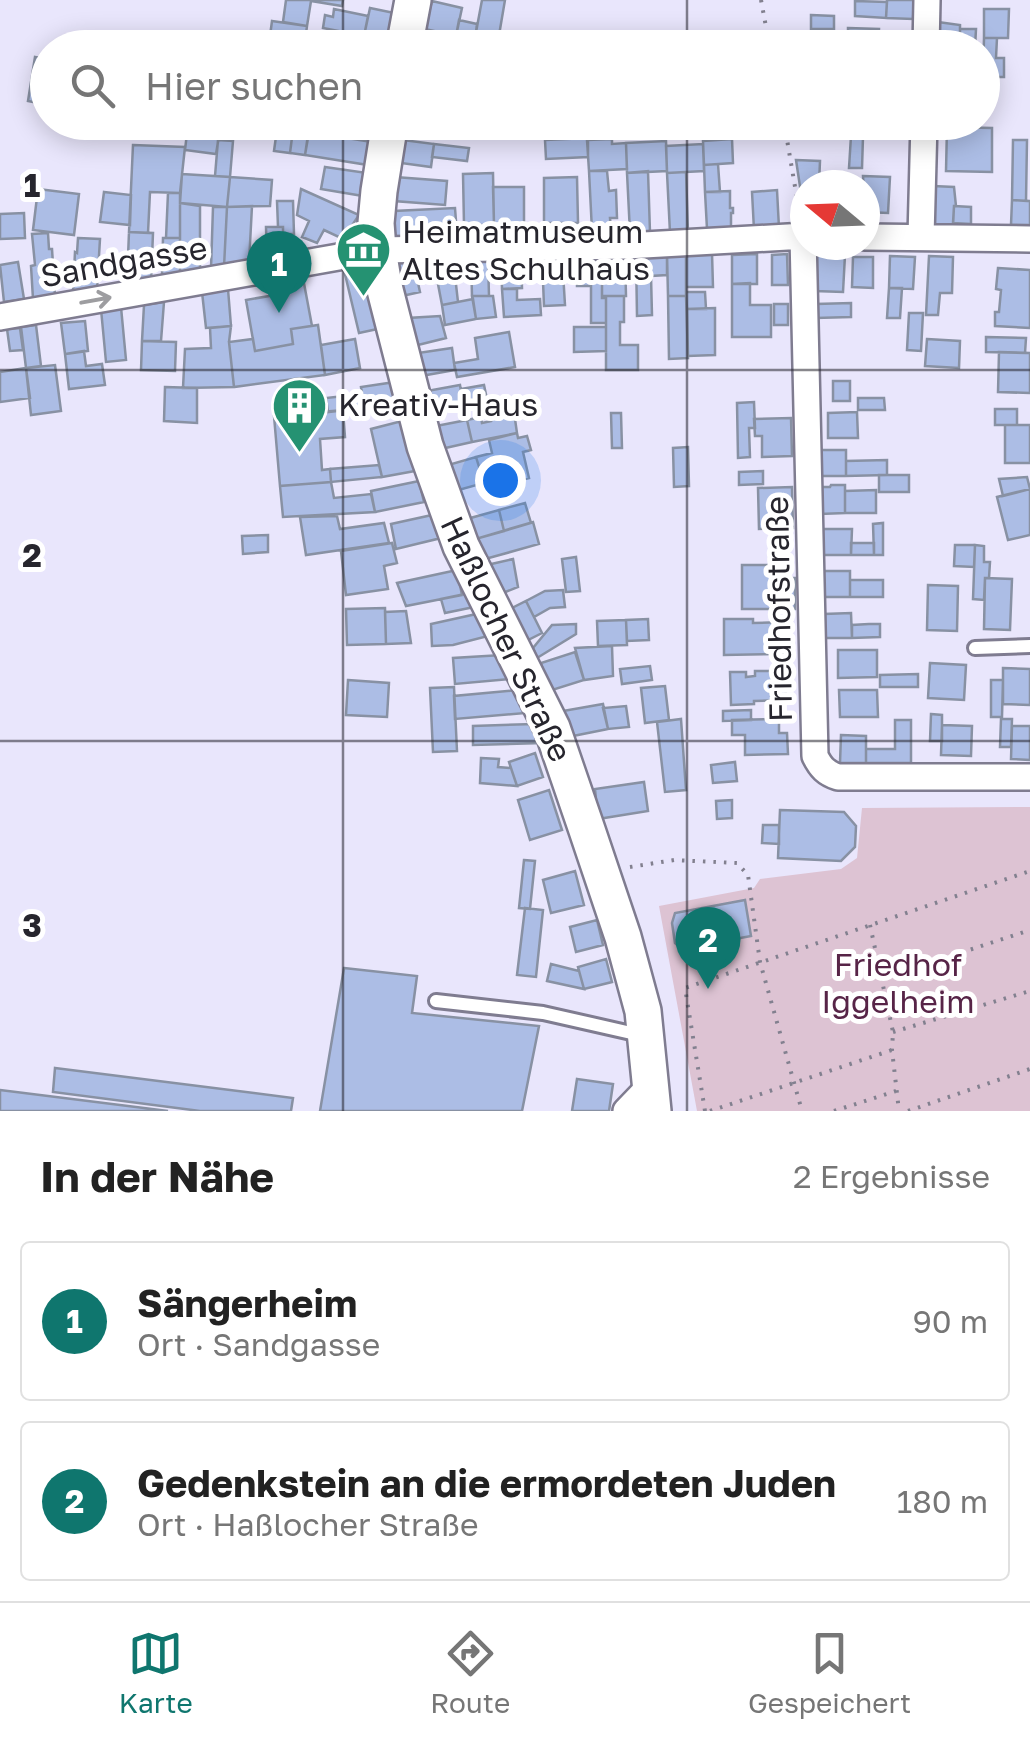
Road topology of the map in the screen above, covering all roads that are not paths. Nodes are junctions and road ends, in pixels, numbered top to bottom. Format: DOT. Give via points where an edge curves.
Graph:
graph roads {
  1 [pos="414,0"];
  2 [pos="927,0"];
  3 [pos="408,30"];
  4 [pos="926,30"];
  5 [pos="387,140"];
  6 [pos="924,140"];
  7 [pos="790,237"];
  8 [pos="880,237"];
  9 [pos="921,237"];
  10 [pos="1030,239"];
  11 [pos="378,250"];
  12 [pos="805,260"];
  13 [pos="0,318"];
  14 [pos="1030,646"];
  15 [pos="975,648"];
  16 [pos="1030,777"];
  17 [pos="436,1001"];
  18 [pos="646,1036"];
  19 [pos="652,1098"];
  20 [pos="626,1111"];
  1 -- 3 [label="main road"];
  2 -- 4 [label="street"];
  5 -- 11 [label="main road, Haßlocher Straße"];
  6 -- 9 [label="street"];
  7 -- 11 [label="street, Sandgasse"];
  8 -- 9 [label="street"];
  9 -- 10 [label="street"];
  13 -- 11 [label="street, Sandgasse, one-way"];
  11 -- 18 [label="main road, Haßlocher Straße" via="442,500 552,728 623,937"];
  12 -- 16 [label="street, Friedhofstraße" via="815,756 838,777"];
  14 -- 15 [label="lane"];
  17 -- 18 [label="lane" via="543,1013"];
  18 -- 19 [label="main road, Haßlocher Straße"];
  19 -- 20 [label="street, Haßlocher Straße"];
}
